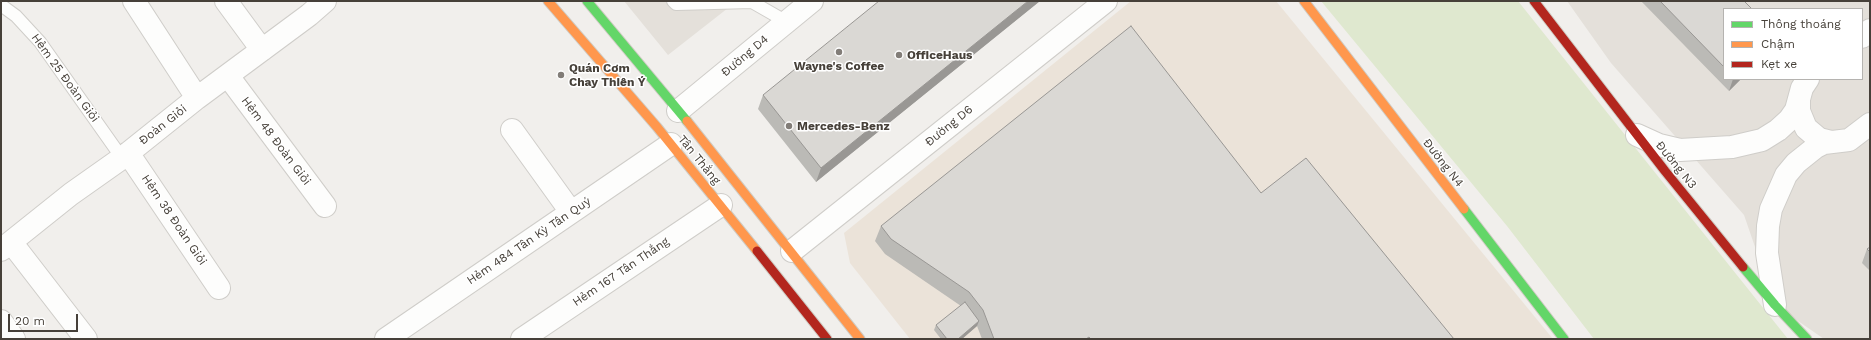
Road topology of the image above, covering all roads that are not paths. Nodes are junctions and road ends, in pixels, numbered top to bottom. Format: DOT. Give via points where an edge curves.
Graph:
graph roads {
  1 [pos="134,1"];
  2 [pos="226,1"];
  3 [pos="325,1"];
  4 [pos="548,1"];
  5 [pos="673,1"];
  6 [pos="812,1"];
  7 [pos="1106,1"];
  8 [pos="1304,1"];
  9 [pos="1534,1"];
  10 [pos="592,3"];
  11 [pos="1,5"];
  12 [pos="787,22"];
  13 [pos="262,50"];
  14 [pos="228,76"];
  15 [pos="1807,80"];
  16 [pos="197,98"];
  17 [pos="1799,100"];
  18 [pos="668,119"];
  19 [pos="1870,124"];
  20 [pos="512,130"];
  21 [pos="1637,135"];
  22 [pos="682,137"];
  23 [pos="1831,142"];
  24 [pos="125,155"];
  25 [pos="742,190"];
  26 [pos="726,201"];
  27 [pos="325,206"];
  28 [pos="571,212"];
  29 [pos="6,246"];
  30 [pos="780,260"];
  31 [pos="219,288"];
  32 [pos="1775,305"];
  33 [pos="1,321"];
  34 [pos="820,337"];
  35 [pos="14,339"];
  36 [pos="86,339"];
  37 [pos="386,339"];
  38 [pos="522,339"];
  39 [pos="860,339"];
  40 [pos="1564,339"];
  41 [pos="1807,339"];
  1 -- 16 [label="street"];
  2 -- 13 [label="street"];
  3 -- 13 [label="street, Đoàn Giỏi"];
  4 -- 18 [label="street, Tân Thắng"];
  5 -- 12 [label="lane" via="676,4 752,2"];
  6 -- 12 [label="street, Đường D4"];
  7 -- 30 [label="street, Đường D6"];
  8 -- 40 [label="street, Đường N4"];
  9 -- 21 [label="street, Đường N3"];
  10 -- 18 [label="street, Tân Thắng"];
  11 -- 24 [label="lane, Hẻm 25 Đoàn Giỏi" via="16,16 40,42"];
  12 -- 18 [label="street, Đường D4"];
  13 -- 14 [label="street, Đoàn Giỏi"];
  14 -- 16 [label="street, Đoàn Giỏi"];
  14 -- 27 [label="street, Hẻm 48 Đoàn Giỏi"];
  15 -- 17 [label="street"];
  16 -- 24 [label="street, Đoàn Giỏi"];
  17 -- 21 [label="street" via="1796,110 1778,130 1762,140 1732,147 1680,150 1659,145"];
  17 -- 23 [label="street" via="1799,111 1806,128 1819,139"];
  18 -- 22 [label="street, Tân Thắng"];
  18 -- 22 [label="street, Tân Thắng"];
  19 -- 23 [label="street" via="1849,140"];
  20 -- 28 [label="street"];
  21 -- 32 [label="street, Đường N3"];
  22 -- 25 [label="street, Tân Thắng"];
  22 -- 26 [label="street, Tân Thắng"];
  22 -- 28 [label="street, Hẻm 484 Tân Kỳ Tân Quý"];
  23 -- 32 [label="street" via="1816,147 1796,163 1786,175 1771,209 1767,253"];
  24 -- 29 [label="street, Đoàn Giỏi"];
  24 -- 31 [label="street, Hẻm 38 Đoàn Giỏi"];
  25 -- 26 [label="street"];
  25 -- 30 [label="street, Tân Thắng"];
  26 -- 30 [label="street, Tân Thắng"];
  26 -- 38 [label="street, Hẻm 167 Tân Thắng"];
  28 -- 37 [label="street, Hẻm 484 Tân Kỳ Tân Quý"];
  29 -- 36 [label="street"];
  30 -- 34 [label="street, Tân Thắng"];
  30 -- 39 [label="street, Tân Thắng"];
  32 -- 41 [label="street, Đường N3"];
  33 -- 35 [label="street"];
}
